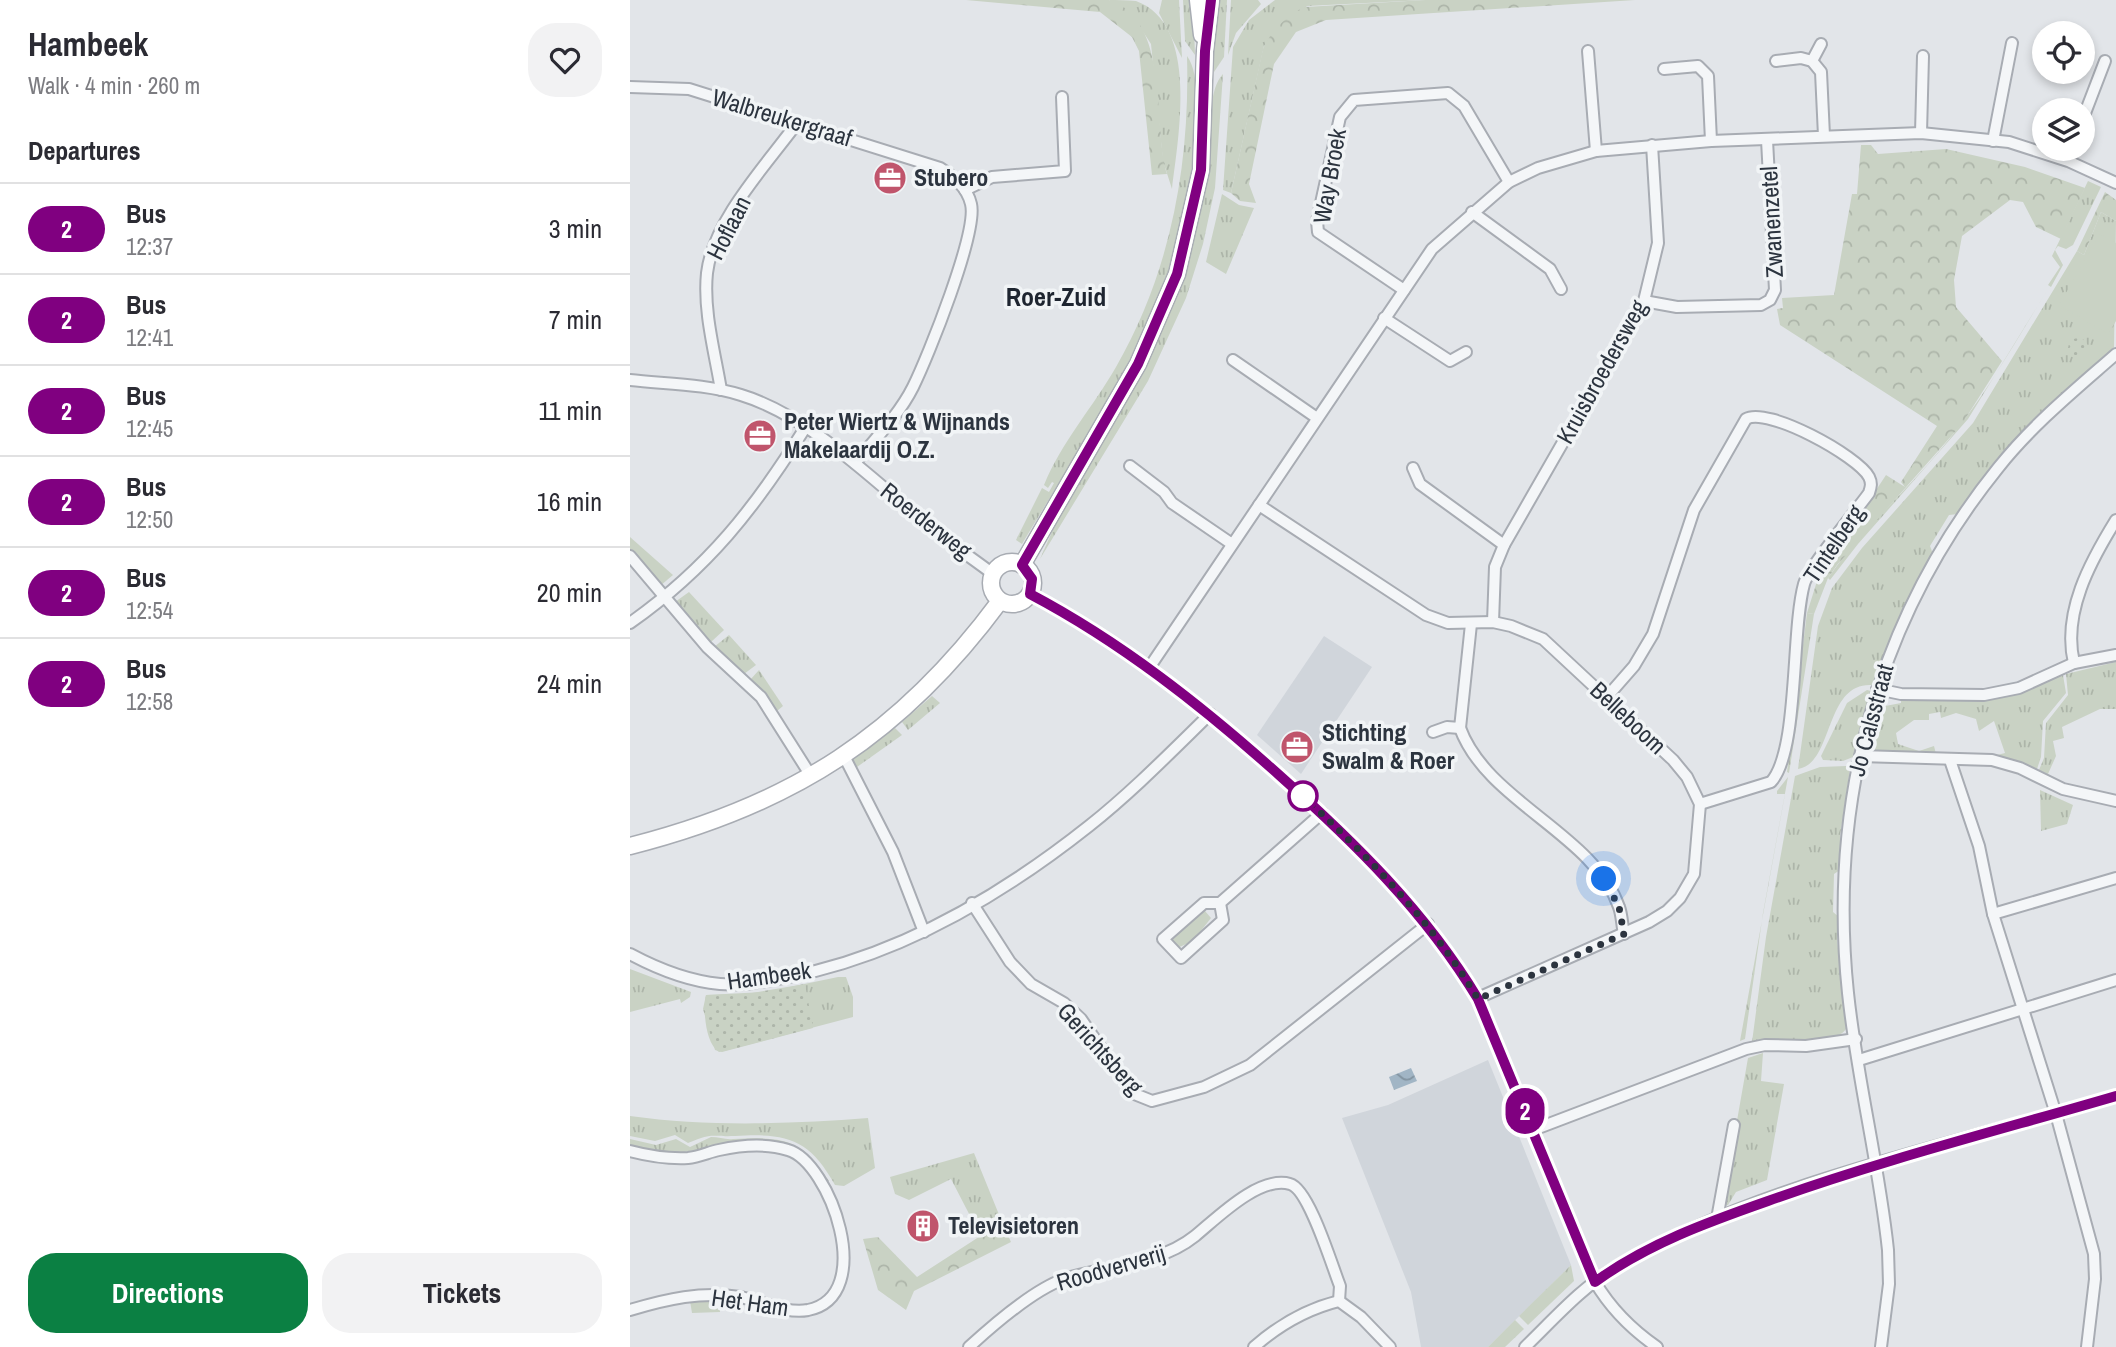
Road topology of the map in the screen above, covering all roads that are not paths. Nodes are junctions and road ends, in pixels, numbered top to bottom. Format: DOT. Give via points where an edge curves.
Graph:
graph roads {
  1 [pos="1198,0"];
  2 [pos="1211,0"];
  3 [pos="2012,43"];
  4 [pos="1821,44"];
  5 [pos="1205,51"];
  6 [pos="1588,51"];
  7 [pos="1923,56"];
  8 [pos="1776,61"];
  9 [pos="1812,61"];
  10 [pos="2105,61"];
  11 [pos="1664,69"];
  12 [pos="630,87"];
  13 [pos="1062,97"];
  14 [pos="2091,98"];
  15 [pos="797,123"];
  16 [pos="1921,133"];
  17 [pos="1824,136"];
  18 [pos="1767,140"];
  19 [pos="1710,141"];
  20 [pos="1993,141"];
  21 [pos="1652,145"];
  22 [pos="2032,149"];
  23 [pos="1596,151"];
  24 [pos="2068,161"];
  25 [pos="1509,182"];
  26 [pos="2116,183"];
  27 [pos="965,190"];
  28 [pos="1472,212"];
  29 [pos="1562,289"];
  30 [pos="1404,290"];
  31 [pos="1644,301"];
  32 [pos="1384,318"];
  33 [pos="1466,352"];
  34 [pos="2116,354"];
  35 [pos="1233,360"];
  36 [pos="630,380"];
  37 [pos="721,390"];
  38 [pos="1318,418"];
  39 [pos="806,428"];
  40 [pos="855,463"];
  41 [pos="1130,466"];
  42 [pos="1413,468"];
  43 [pos="1259,505"];
  44 [pos="2116,520"];
  45 [pos="1232,544"];
  46 [pos="1504,545"];
  47 [pos="630,556"];
  48 [pos="1022,565"];
  49 [pos="993,574"];
  50 [pos="1030,594"];
  51 [pos="665,598"];
  52 [pos="1000,601"];
  53 [pos="1493,622"];
  54 [pos="630,623"];
  55 [pos="1471,624"];
  56 [pos="2116,654"];
  57 [pos="2074,663"];
  58 [pos="1149,668"];
  59 [pos="1877,689"];
  60 [pos="1606,698"];
  61 [pos="1210,714"];
  62 [pos="1460,728"];
  63 [pos="1433,732"];
  64 [pos="844,756"];
  65 [pos="1860,756"];
  66 [pos="1950,760"];
  67 [pos="811,776"];
  68 [pos="2116,801"];
  69 [pos="1700,804"];
  70 [pos="1322,813"];
  71 [pos="630,846"];
  72 [pos="2116,878"];
  73 [pos="972,903"];
  74 [pos="1220,903"];
  75 [pos="1993,914"];
  76 [pos="1428,924"];
  77 [pos="924,932"];
  78 [pos="1624,934"];
  79 [pos="630,954"];
  80 [pos="2116,980"];
  81 [pos="1478,999"];
  82 [pos="2023,1008"];
  83 [pos="1856,1039"];
  84 [pos="1859,1060"];
  85 [pos="2116,1096"];
  86 [pos="2056,1114"];
  87 [pos="1734,1125"];
  88 [pos="1533,1130"];
  89 [pos="630,1151"];
  90 [pos="1877,1164"];
  91 [pos="1717,1219"];
  92 [pos="1595,1282"];
  93 [pos="1339,1301"];
  94 [pos="630,1310"];
  95 [pos="969,1347"];
  96 [pos="1254,1347"];
  97 [pos="1390,1347"];
  98 [pos="1525,1347"];
  99 [pos="1657,1347"];
  100 [pos="1881,1347"];
  101 [pos="2087,1347"];
  1 -- 5 [label="main road"];
  2 -- 5 [label="main road"];
  3 -- 20 [label="street"];
  4 -- 9 [label="street"];
  5 -- 48 [label="main road" via="1201,170 1177,274 1138,364"];
  6 -- 23 [label="street"];
  7 -- 16 [label="street"];
  8 -- 9 [label="street"];
  9 -- 17 [label="street" via="1821,72"];
  10 -- 14 [label="street"];
  11 -- 19 [label="street" via="1698,66 1708,76"];
  12 -- 15 [label="street, Walbreukergraaf" via="689,89"];
  13 -- 27 [label="street" via="1065,171 992,177"];
  15 -- 27 [label="street, Walbreukergraaf" via="940,168"];
  15 -- 37 [label="street, Hoflaan" via="734,209 711,256 708,301"];
  16 -- 17 [label="street"];
  16 -- 20 [label="street"];
  17 -- 18 [label="street"];
  18 -- 19 [label="street"];
  18 -- 31 [label="street, Zwanenzetel" via="1775,290 1770,300 1761,305 1677,307"];
  19 -- 21 [label="street"];
  20 -- 22 [label="street"];
  21 -- 23 [label="street"];
  21 -- 31 [label="street, Kruisbroedersweg" via="1658,243"];
  23 -- 25 [label="street"];
  24 -- 26 [label="street"];
  25 -- 28 [label="street"];
  25 -- 30 [label="street, Way Broek" via="1464,106 1448,93 1354,100 1340,117 1318,232"];
  27 -- 40 [label="street" via="971,225 938,325 912,388"];
  28 -- 29 [label="street" via="1550,269"];
  28 -- 30 [label="street" via="1432,249"];
  30 -- 32 [label="street"];
  31 -- 46 [label="street, Kruisbroedersweg"];
  32 -- 33 [label="street" via="1450,361"];
  32 -- 38 [label="street"];
  34 -- 59 [label="street, Jo Calsstraat" via="1999,466 1953,529 1916,591"];
  35 -- 38 [label="street"];
  36 -- 37 [label="street, Roerderweg"];
  37 -- 39 [label="street, Roerderweg" via="743,395"];
  38 -- 43 [label="street"];
  39 -- 40 [label="street, Roerderweg"];
  39 -- 51 [label="street" via="765,492 716,551"];
  40 -- 49 [label="street, Roerderweg"];
  41 -- 45 [label="street" via="1172,503"];
  42 -- 46 [label="street" via="1420,484"];
  43 -- 45 [label="street"];
  43 -- 55 [label="street, Belleboom" via="1426,615 1448,623"];
  44 -- 57 [label="street" via="2086,575 2074,610 2069,643"];
  45 -- 58 [label="street"];
  46 -- 53 [label="street, Kruisbroedersweg" via="1495,567"];
  47 -- 51 [label="street"];
  48 -- 49 [label="main road" via="1004,564"];
  48 -- 50 [label="main road" via="1032,579"];
  49 -- 52 [label="main road" via="992,590"];
  50 -- 52 [label="main road" via="1016,604"];
  50 -- 58 [label="street"];
  51 -- 54 [label="street"];
  51 -- 67 [label="street" via="707,647 761,697"];
  52 -- 64 [label="main road" via="953,663 920,696"];
  53 -- 55 [label="street, Belleboom"];
  53 -- 60 [label="street, Belleboom" via="1543,639"];
  55 -- 62 [label="street"];
  56 -- 57 [label="street"];
  57 -- 59 [label="street" via="2020,688 1984,695 1901,694"];
  58 -- 61 [label="street"];
  59 -- 65 [label="street, Jo Calsstraat"];
  60 -- 69 [label="street, Belleboom" via="1673,760"];
  60 -- 69 [label="street, Tintelberg" via="1634,666 1653,634 1694,510 1746,419 1762,415 1804,431 1864,471 1871,482 1869,493 1804,581 1782,766 1771,782"];
  61 -- 70 [label="street"];
  61 -- 73 [label="street, Hambeek" via="1091,824 1048,858"];
  62 -- 63 [label="street"];
  62 -- 78 [label="street" via="1482,767 1604,879 1619,907"];
  64 -- 67 [label="main road"];
  64 -- 77 [label="street" via="893,852"];
  65 -- 66 [label="street"];
  65 -- 83 [label="street, Jo Calsstraat" via="1843,861 1848,995"];
  66 -- 68 [label="street" via="1992,760 2063,789"];
  66 -- 75 [label="street" via="1979,846"];
  67 -- 71 [label="main road" via="729,817"];
  69 -- 78 [label="street" via="1694,874 1667,911"];
  70 -- 74 [label="street"];
  70 -- 76 [label="street"];
  72 -- 75 [label="street"];
  73 -- 76 [label="street, Gerichtsberg" via="1010,962 1031,984 1081,1019 1132,1093 1152,1101 1204,1087 1250,1065"];
  73 -- 77 [label="street, Hambeek"];
  74 -- 74 [label="street" via="1204,903 1163,939 1181,958 1223,920"];
  75 -- 82 [label="street"];
  76 -- 81 [label="street"];
  77 -- 79 [label="street, Hambeek" via="854,960 755,983 698,981 655,968"];
  78 -- 81 [label="street"];
  80 -- 82 [label="street"];
  81 -- 88 [label="street"];
  82 -- 84 [label="street"];
  82 -- 86 [label="street"];
  83 -- 84 [label="street, Jo Calsstraat"];
  83 -- 88 [label="street" via="1746,1049"];
  84 -- 90 [label="street, Jo Calsstraat"];
  85 -- 86 [label="street"];
  86 -- 90 [label="street"];
  86 -- 101 [label="street" via="2094,1254"];
  87 -- 91 [label="street"];
  88 -- 92 [label="street"];
  89 -- 94 [label="street, Het Ham" via="691,1158 762,1145 791,1150 811,1167 830,1202 844,1246 844,1279 832,1300 807,1310 714,1294 677,1296"];
  90 -- 91 [label="street"];
  90 -- 100 [label="street, Jo Calsstraat" via="1889,1284"];
  91 -- 92 [label="street" via="1669,1239"];
  92 -- 98 [label="street"];
  92 -- 99 [label="street" via="1609,1305"];
  93 -- 95 [label="street, Roodververij" via="1340,1286 1304,1195 1293,1184 1279,1182 1226,1209 1173,1251 1042,1289"];
  93 -- 96 [label="street" via="1319,1306 1272,1331"];
  93 -- 97 [label="street" via="1362,1317"];
}
